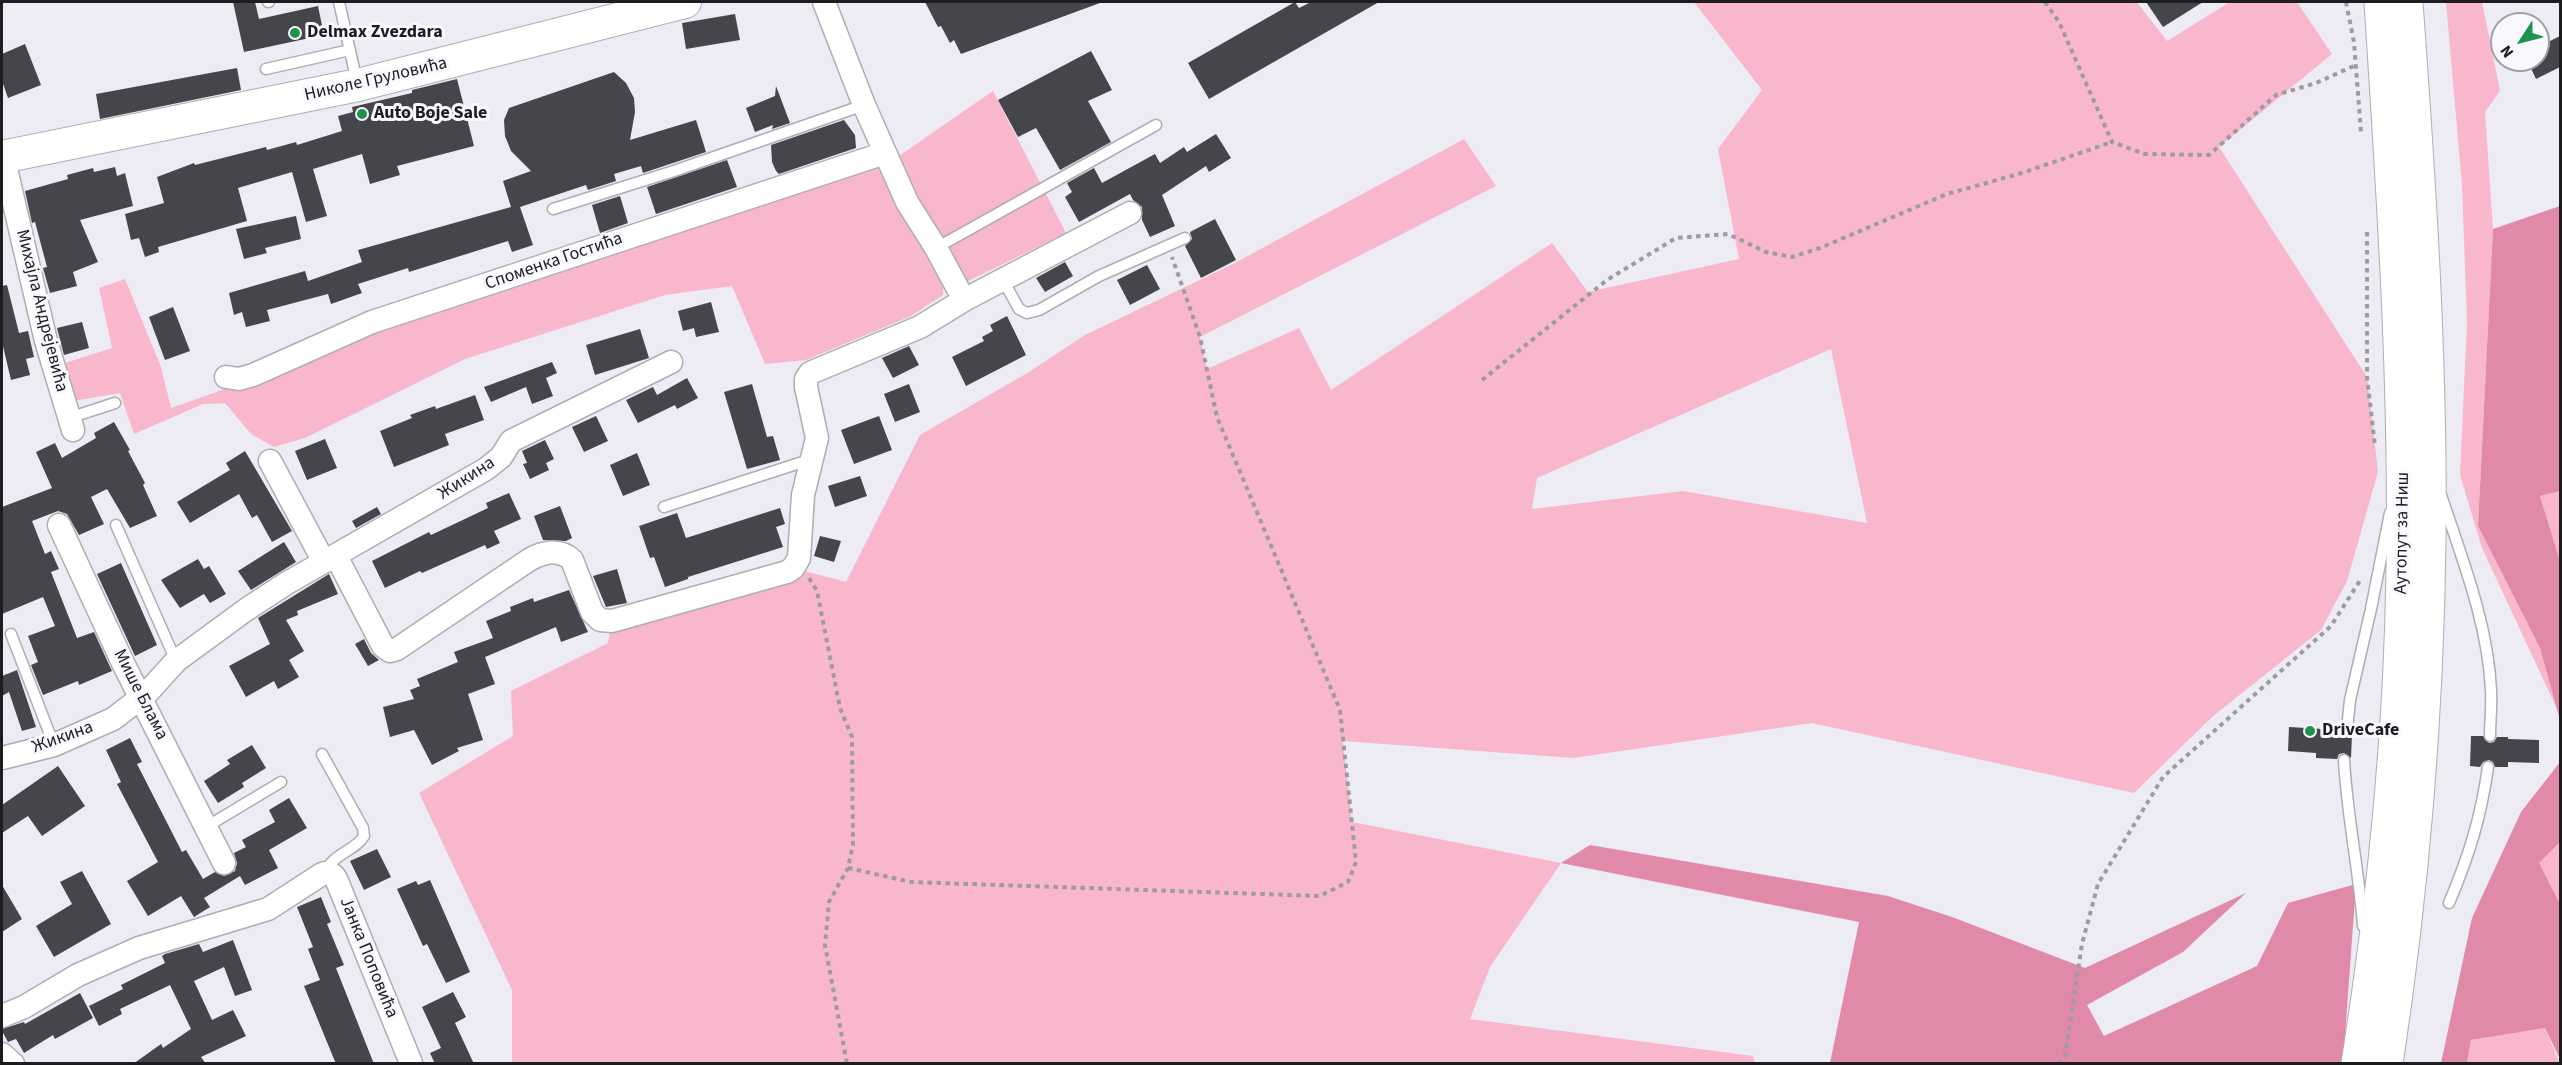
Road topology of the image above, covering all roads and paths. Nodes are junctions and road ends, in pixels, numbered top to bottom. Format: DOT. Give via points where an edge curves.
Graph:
graph roads {
  1 [pos="339,2"];
  2 [pos="685,2"];
  3 [pos="824,2"];
  4 [pos="2045,2"];
  5 [pos="2346,2"];
  6 [pos="2381,2"];
  7 [pos="2406,2"];
  8 [pos="350,50"];
  9 [pos="2356,65"];
  10 [pos="266,69"];
  11 [pos="358,85"];
  12 [pos="864,105"];
  13 [pos="1156,125"];
  14 [pos="2362,136"];
  15 [pos="2112,142"];
  16 [pos="885,153"];
  17 [pos="2,157"];
  18 [pos="554,208"];
  19 [pos="1130,213"];
  20 [pos="2367,230"];
  21 [pos="1185,238"];
  22 [pos="1168,246"];
  23 [pos="936,248"];
  24 [pos="1003,280"];
  25 [pos="964,300"];
  26 [pos="671,362"];
  27 [pos="226,377"];
  28 [pos="1482,380"];
  29 [pos="115,403"];
  30 [pos="71,424"];
  31 [pos="2376,448"];
  32 [pos="814,459"];
  33 [pos="270,461"];
  34 [pos="2416,466"];
  35 [pos="664,507"];
  36 [pos="59,525"];
  37 [pos="116,525"];
  38 [pos="330,559"];
  39 [pos="793,568"];
  40 [pos="2362,578"];
  41 [pos="11,634"];
  42 [pos="176,661"];
  43 [pos="141,698"];
  44 [pos="2347,730"];
  45 [pos="2490,736"];
  46 [pos="54,745"];
  47 [pos="322,754"];
  48 [pos="2,758"];
  49 [pos="2344,760"];
  50 [pos="2488,767"];
  51 [pos="281,782"];
  52 [pos="206,827"];
  53 [pos="224,863"];
  54 [pos="848,868"];
  55 [pos="319,876"];
  56 [pos="2449,903"];
  57 [pos="2369,994"];
  58 [pos="2,1016"];
  59 [pos="2,1054"];
  60 [pos="411,1063"];
  61 [pos="14,1064"];
  62 [pos="847,1064"];
  63 [pos="2059,1064"];
  64 [pos="2358,1064"];
  65 [pos="2386,1064"];
  1 -- 8 [label="lane"];
  2 -- 11 [label="street, Николе Груловића"];
  3 -- 12 [label="street"];
  4 -- 15 [label="path" via="2059,22"];
  5 -- 9 [label="path"];
  6 -- 34 [label="highway, Аутопут за Ниш" via="2397,260"];
  7 -- 34 [label="highway, Аутопут за Ниш" via="2422,256"];
  8 -- 10 [label="lane"];
  8 -- 11 [label="lane"];
  9 -- 14 [label="path"];
  9 -- 15 [label="path" via="2276,95 2209,155 2145,154"];
  11 -- 17 [label="street, Николе Груловића"];
  12 -- 16 [label="street"];
  12 -- 18 [label="lane"];
  13 -- 23 [label="lane"];
  15 -- 28 [label="path" via="1947,194 1792,256 1766,252 1728,234 1676,238 1607,280"];
  16 -- 23 [label="street" via="915,216"];
  16 -- 27 [label="street, Споменка Гостића" via="372,322 253,375"];
  17 -- 30 [label="street, Михајла Андрејевића" via="46,341"];
  19 -- 24 [label="street"];
  20 -- 31 [label="path" via="2367,377"];
  21 -- 22 [label="lane"];
  22 -- 24 [label="lane" via="1027,313 1019,309"];
  22 -- 54 [label="path" via="1200,337 1217,417 1340,710 1356,862 1348,882 1320,896 1308,896 911,882"];
  23 -- 25 [label="street"];
  24 -- 25 [label="street"];
  25 -- 32 [label="street" via="920,327 810,373 806,387 817,434"];
  26 -- 38 [label="street, Жикина" via="511,441 486,470"];
  29 -- 30 [label="lane"];
  32 -- 35 [label="lane"];
  32 -- 39 [label="street" via="803,495 799,558"];
  33 -- 38 [label="street"];
  34 -- 44 [label="lane" via="2399,481 2388,521"];
  34 -- 45 [label="lane" via="2461,555 2484,641 2491,690"];
  34 -- 57 [label="highway, Аутопут за Ниш" via="2403,571 2385,861"];
  34 -- 65 [label="highway, Аутопут за Ниш" via="2428,597 2420,757"];
  36 -- 43 [label="street, Мише Блама"];
  37 -- 42 [label="lane"];
  38 -- 39 [label="street" via="383,646 390,651 529,560 548,552 567,555 572,560 592,612 605,621"];
  38 -- 42 [label="street, Жикина" via="247,609"];
  39 -- 54 [label="path" via="809,579 817,591 840,708 852,737 853,845"];
  40 -- 63 [label="path" via="2331,626 2163,777 2098,884 2082,944 2065,1056"];
  41 -- 46 [label="lane"];
  42 -- 43 [label="street, Жикина"];
  43 -- 46 [label="street, Жикина" via="113,719"];
  43 -- 52 [label="street, Мише Блама"];
  46 -- 48 [label="street, Жикина"];
  47 -- 55 [label="lane" via="364,836"];
  49 -- 57 [label="lane"];
  50 -- 56 [label="lane" via="2474,839"];
  51 -- 52 [label="lane"];
  52 -- 53 [label="street, Мише Блама"];
  54 -- 62 [label="path" via="829,902 825,945"];
  55 -- 58 [label="street" via="268,909 130,952"];
  55 -- 60 [label="street, Јанка Поповића" via="330,873 337,880"];
  57 -- 64 [label="highway, Аутопут за Ниш"];
  59 -- 61 [label="street"];
}
